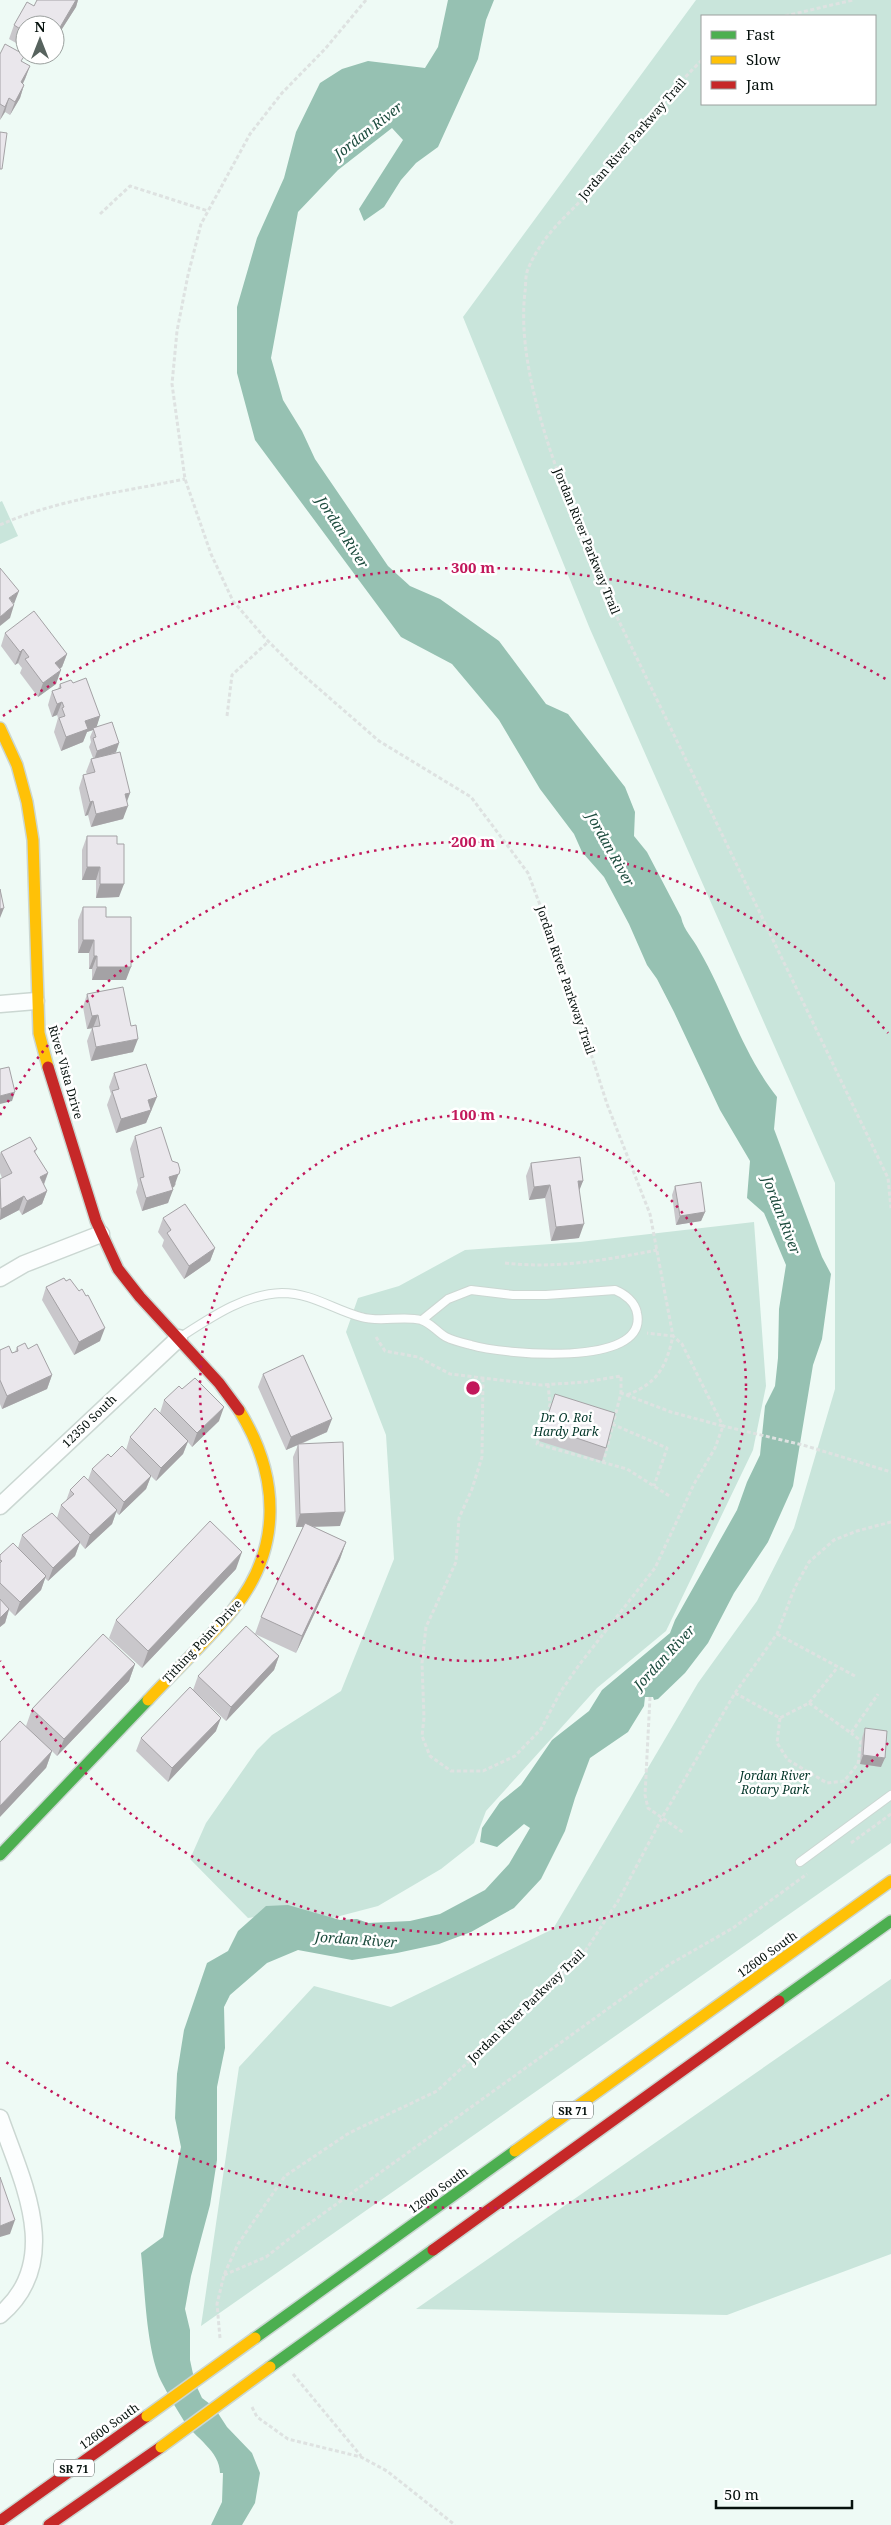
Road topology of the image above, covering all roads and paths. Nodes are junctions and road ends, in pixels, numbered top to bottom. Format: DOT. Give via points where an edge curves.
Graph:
graph roads {
  1 [pos="366,0"];
  2 [pos="853,0"];
  3 [pos="789,15"];
  4 [pos="701,61"];
  5 [pos="208,211"];
  6 [pos="100,214"];
  7 [pos="185,479"];
  8 [pos="0,525"];
  9 [pos="268,642"];
  10 [pos="227,716"];
  11 [pos="0,728"];
  12 [pos="36,1000"];
  13 [pos="0,1004"];
  14 [pos="891,1208"];
  15 [pos="101,1234"];
  16 [pos="657,1250"];
  17 [pos="505,1263"];
  18 [pos="0,1278"];
  19 [pos="422,1320"];
  20 [pos="636,1329"];
  21 [pos="673,1336"];
  22 [pos="376,1337"];
  23 [pos="179,1338"];
  24 [pos="483,1378"];
  25 [pos="548,1384"];
  26 [pos="621,1393"];
  27 [pos="626,1395"];
  28 [pos="550,1405"];
  29 [pos="559,1408"];
  30 [pos="604,1422"];
  31 [pos="613,1424"];
  32 [pos="723,1426"];
  33 [pos="603,1463"];
  34 [pos="891,1472"];
  35 [pos="654,1486"];
  36 [pos="671,1497"];
  37 [pos="0,1506"];
  38 [pos="891,1522"];
  39 [pos="777,1634"];
  40 [pos="837,1668"];
  41 [pos="855,1676"];
  42 [pos="735,1693"];
  43 [pos="878,1694"];
  44 [pos="650,1697"];
  45 [pos="810,1703"];
  46 [pos="780,1718"];
  47 [pos="851,1733"];
  48 [pos="891,1795"];
  49 [pos="891,1814"];
  50 [pos="662,1818"];
  51 [pos="684,1833"];
  52 [pos="844,1848"];
  53 [pos="0,1855"];
  54 [pos="800,1862"];
  55 [pos="812,1871"];
  56 [pos="891,1881"];
  57 [pos="891,1921"];
  58 [pos="0,2118"];
  59 [pos="224,2275"];
  60 [pos="217,2304"];
  61 [pos="0,2315"];
  62 [pos="281,2360"];
  63 [pos="270,2428"];
  64 [pos="361,2457"];
  65 [pos="0,2521"];
  66 [pos="49,2525"];
  67 [pos="456,2525"];
  1 -- 5 [label="path, Jordan River Parkway Trail" via="282,93 250,134"];
  2 -- 3 [label="path"];
  4 -- 14 [label="path, Jordan River Parkway Trail" via="673,88 600,180 548,233 527,271 522,317 535,399 564,488 604,590 888,1178"];
  5 -- 6 [label="path" via="130,186"];
  5 -- 7 [label="path, Jordan River Parkway Trail" via="201,224 176,331 172,384"];
  7 -- 8 [label="path" via="83,499 20,516"];
  7 -- 9 [label="path, Jordan River Parkway Trail" via="211,554 234,601"];
  9 -- 10 [label="path" via="232,675"];
  9 -- 16 [label="path, Jordan River Parkway Trail" via="379,742 472,797 528,872 564,969 607,1104 650,1214"];
  11 -- 12 [label="main road, River Vista Drive" via="22,777 35,842"];
  12 -- 13 [label="street"];
  12 -- 15 [label="main road, River Vista Drive" via="39,1033 47,1065"];
  15 -- 18 [label="street" via="24,1264"];
  15 -- 23 [label="main road, River Vista Drive" via="118,1269 133,1290"];
  16 -- 17 [label="path" via="570,1265"];
  16 -- 21 [label="path, Jordan River Parkway Trail"];
  19 -- 20 [label="lane" via="446,1337 473,1346 545,1354 616,1346 631,1337"];
  19 -- 20 [label="lane" via="448,1299 470,1290 546,1296 615,1290 623,1293 637,1310"];
  19 -- 23 [label="lane" via="375,1320 312,1297 284,1293 262,1295 207,1320"];
  20 -- 21 [label="path" via="651,1335"];
  21 -- 27 [label="path" via="668,1357 658,1375 641,1389"];
  21 -- 32 [label="path, Jordan River Parkway Trail" via="682,1344"];
  22 -- 24 [label="path" via="385,1351 418,1357 450,1374"];
  23 -- 37 [label="street, 12350 South"];
  23 -- 53 [label="main road, Tithing Point Drive" via="244,1414 262,1450 270,1483 271,1509 270,1528 260,1564 232,1611"];
  24 -- 25 [label="path"];
  24 -- 32 [label="path" via="482,1457 459,1518 456,1562 426,1627 422,1664 422,1736 430,1756 451,1771 483,1771 516,1756 541,1729 579,1665 655,1568"];
  25 -- 26 [label="path" via="621,1376"];
  25 -- 28 [label="path"];
  26 -- 27 [label="path"];
  26 -- 31 [label="path"];
  27 -- 32 [label="path"];
  28 -- 29 [label="path"];
  28 -- 33 [label="path" via="538,1444"];
  30 -- 31 [label="path"];
  31 -- 33 [label="path"];
  31 -- 35 [label="path" via="667,1448"];
  32 -- 34 [label="path" via="803,1445"];
  33 -- 35 [label="path" via="627,1469"];
  35 -- 36 [label="path"];
  38 -- 39 [label="path, Jordan River Parkway Trail" via="834,1540 809,1562 795,1587"];
  39 -- 40 [label="path"];
  39 -- 42 [label="path, Jordan River Parkway Trail"];
  40 -- 41 [label="path"];
  40 -- 45 [label="path"];
  42 -- 46 [label="path"];
  42 -- 50 [label="path, Jordan River Parkway Trail"];
  43 -- 47 [label="path"];
  44 -- 50 [label="path" via="645,1796 648,1808"];
  45 -- 46 [label="path"];
  45 -- 47 [label="path"];
  46 -- 47 [label="path" via="777,1743 788,1760 827,1783 844,1781 858,1764 861,1740"];
  48 -- 54 [label="lane"];
  49 -- 52 [label="path"];
  50 -- 51 [label="path"];
  50 -- 59 [label="path, Jordan River Parkway Trail" via="618,1901 582,1956 437,2091 349,2133 285,2176 238,2244"];
  55 -- 59 [label="path" via="733,1928 662,1970 266,2257"];
  56 -- 65 [label="main road, 12600 South / SR 71, bridge"];
  57 -- 62 [label="main road, SR 71"];
  58 -- 61 [label="street" via="32,2212 35,2244 26,2280"];
  59 -- 60 [label="path, Jordan River Parkway Trail"];
  62 -- 64 [label="path"];
  62 -- 66 [label="main road, SR 71, bridge"];
  63 -- 64 [label="path" via="288,2439"];
  64 -- 67 [label="path" via="386,2471"];
}
